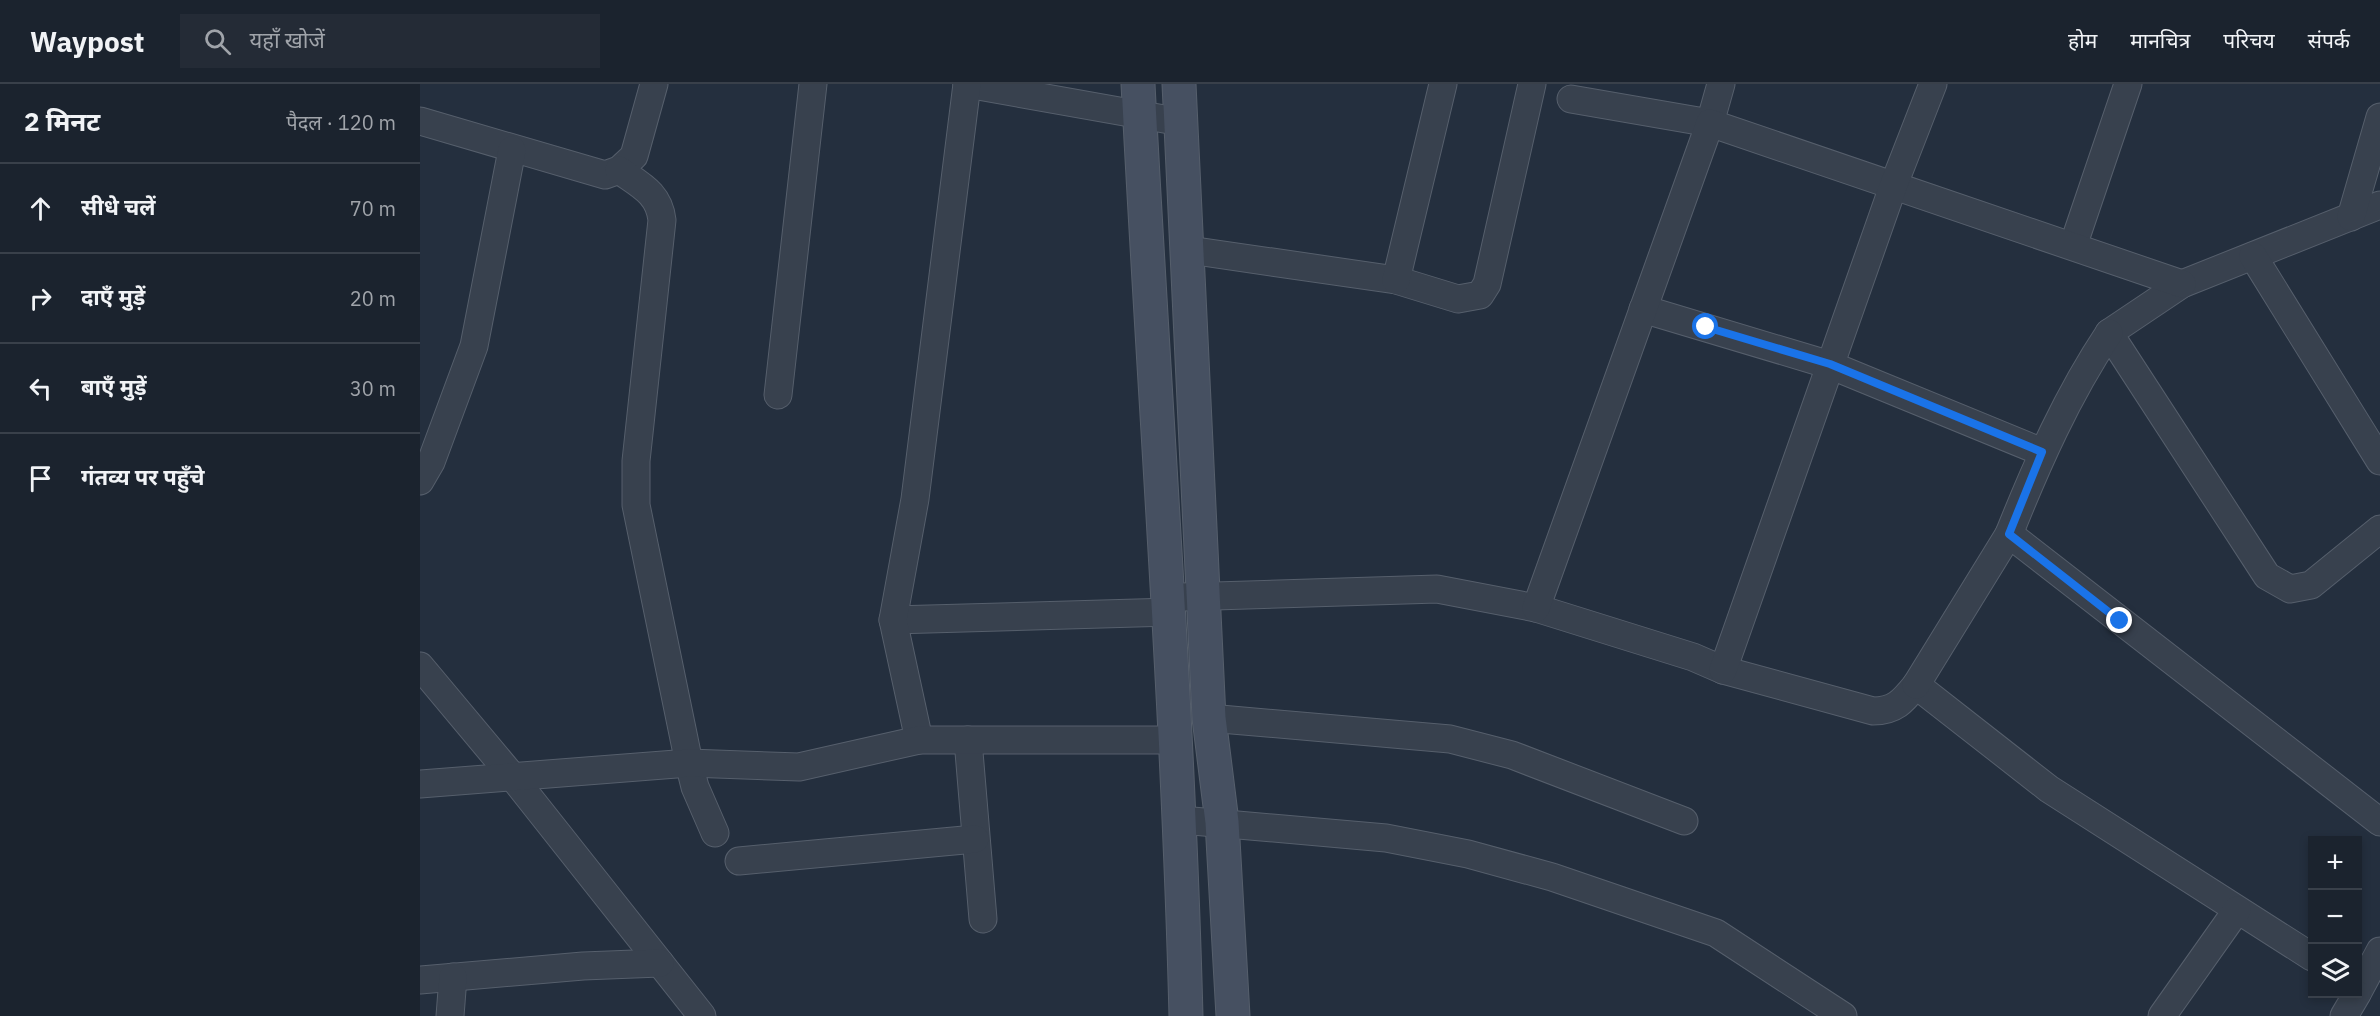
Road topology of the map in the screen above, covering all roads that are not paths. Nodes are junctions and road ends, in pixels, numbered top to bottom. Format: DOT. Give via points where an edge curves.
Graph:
graph roads {
  1 [pos="654,84"];
  2 [pos="813,84"];
  3 [pos="967,84"];
  4 [pos="1179,84"];
  5 [pos="1443,84"];
  6 [pos="1532,84"];
  7 [pos="1721,84"];
  8 [pos="1933,84"];
  9 [pos="2128,84"];
  10 [pos="1139,99"];
  11 [pos="1571,99"];
  12 [pos="2380,117"];
  13 [pos="420,121"];
  14 [pos="1181,122"];
  15 [pos="1710,123"];
  16 [pos="512,150"];
  17 [pos="619,170"];
  18 [pos="1894,184"];
  19 [pos="2380,205"];
  20 [pos="2350,217"];
  21 [pos="2073,246"];
  22 [pos="1189,250"];
  23 [pos="2253,256"];
  24 [pos="1396,280"];
  25 [pos="2182,284"];
  26 [pos="1643,309"];
  27 [pos="2109,333"];
  28 [pos="1830,364"];
  29 [pos="778,395"];
  30 [pos="2042,452"];
  31 [pos="2380,461"];
  32 [pos="420,481"];
  33 [pos="2380,529"];
  34 [pos="2009,534"];
  35 [pos="1204,597"];
  36 [pos="1170,605"];
  37 [pos="1536,608"];
  38 [pos="893,620"];
  39 [pos="420,666"];
  40 [pos="1723,670"];
  41 [pos="1916,685"];
  42 [pos="1209,718"];
  43 [pos="919,740"];
  44 [pos="968,740"];
  45 [pos="1177,740"];
  46 [pos="689,763"];
  47 [pos="512,776"];
  48 [pos="420,784"];
  49 [pos="1181,820"];
  50 [pos="1684,821"];
  51 [pos="1222,822"];
  52 [pos="2380,822"];
  53 [pos="715,833"];
  54 [pos="975,839"];
  55 [pos="739,861"];
  56 [pos="2237,910"];
  57 [pos="983,919"];
  58 [pos="2380,951"];
  59 [pos="2308,954"];
  60 [pos="660,963"];
  61 [pos="453,977"];
  62 [pos="420,980"];
  63 [pos="2362,983"];
  64 [pos="2354,998"];
  65 [pos="450,1016"];
  66 [pos="702,1016"];
  67 [pos="1186,1016"];
  68 [pos="1233,1016"];
  69 [pos="1843,1016"];
  70 [pos="2162,1016"];
  71 [pos="2344,1016"];
  1 -- 17 [label="street" via="634,156"];
  2 -- 29 [label="street"];
  3 -- 10 [label="street"];
  3 -- 38 [label="street" via="915,499"];
  4 -- 14 [label="main road"];
  5 -- 24 [label="street"];
  6 -- 24 [label="street" via="1488,284 1480,295 1458,299"];
  7 -- 15 [label="street"];
  8 -- 18 [label="street"];
  9 -- 21 [label="street"];
  10 -- 14 [label="street"];
  10 -- 36 [label="main road"];
  11 -- 15 [label="street"];
  12 -- 20 [label="street"];
  13 -- 16 [label="street"];
  14 -- 22 [label="main road"];
  15 -- 18 [label="street"];
  15 -- 26 [label="street"];
  16 -- 17 [label="street" via="605,175"];
  16 -- 32 [label="street" via="474,346 431,462"];
  17 -- 46 [label="street" via="653,194 661,207 636,461 636,505"];
  18 -- 21 [label="street"];
  18 -- 28 [label="street"];
  19 -- 20 [label="street"];
  20 -- 23 [label="street"];
  21 -- 25 [label="street"];
  22 -- 24 [label="street"];
  22 -- 35 [label="main road"];
  23 -- 25 [label="street"];
  23 -- 31 [label="street"];
  25 -- 27 [label="street"];
  26 -- 28 [label="street"];
  26 -- 37 [label="street"];
  27 -- 30 [label="street"];
  27 -- 33 [label="street" via="2267,576 2290,589 2310,585"];
  28 -- 30 [label="street"];
  28 -- 40 [label="street"];
  30 -- 34 [label="street"];
  34 -- 41 [label="street"];
  34 -- 52 [label="street"];
  35 -- 36 [label="street"];
  35 -- 37 [label="street" via="1437,589"];
  35 -- 42 [label="main road"];
  36 -- 38 [label="street"];
  36 -- 45 [label="main road"];
  37 -- 40 [label="street"];
  38 -- 43 [label="street"];
  39 -- 47 [label="street"];
  40 -- 41 [label="street" via="1873,711 1899,706"];
  41 -- 56 [label="street" via="2049,789"];
  42 -- 50 [label="street" via="1450,739 1512,755"];
  42 -- 51 [label="main road"];
  43 -- 44 [label="street"];
  43 -- 46 [label="street" via="799,767"];
  44 -- 45 [label="street"];
  44 -- 54 [label="street"];
  45 -- 49 [label="main road"];
  46 -- 47 [label="street"];
  46 -- 53 [label="street"];
  47 -- 48 [label="street"];
  47 -- 60 [label="street"];
  49 -- 51 [label="street"];
  49 -- 67 [label="main road"];
  51 -- 68 [label="main road"];
  51 -- 69 [label="street" via="1386,838 1468,854 1552,877 1716,933"];
  54 -- 55 [label="street"];
  54 -- 57 [label="street"];
  56 -- 59 [label="street"];
  56 -- 70 [label="street"];
  58 -- 63 [label="street"];
  60 -- 61 [label="street"];
  60 -- 66 [label="street"];
  61 -- 62 [label="street"];
  61 -- 65 [label="street"];
  64 -- 71 [label="street"];
}
